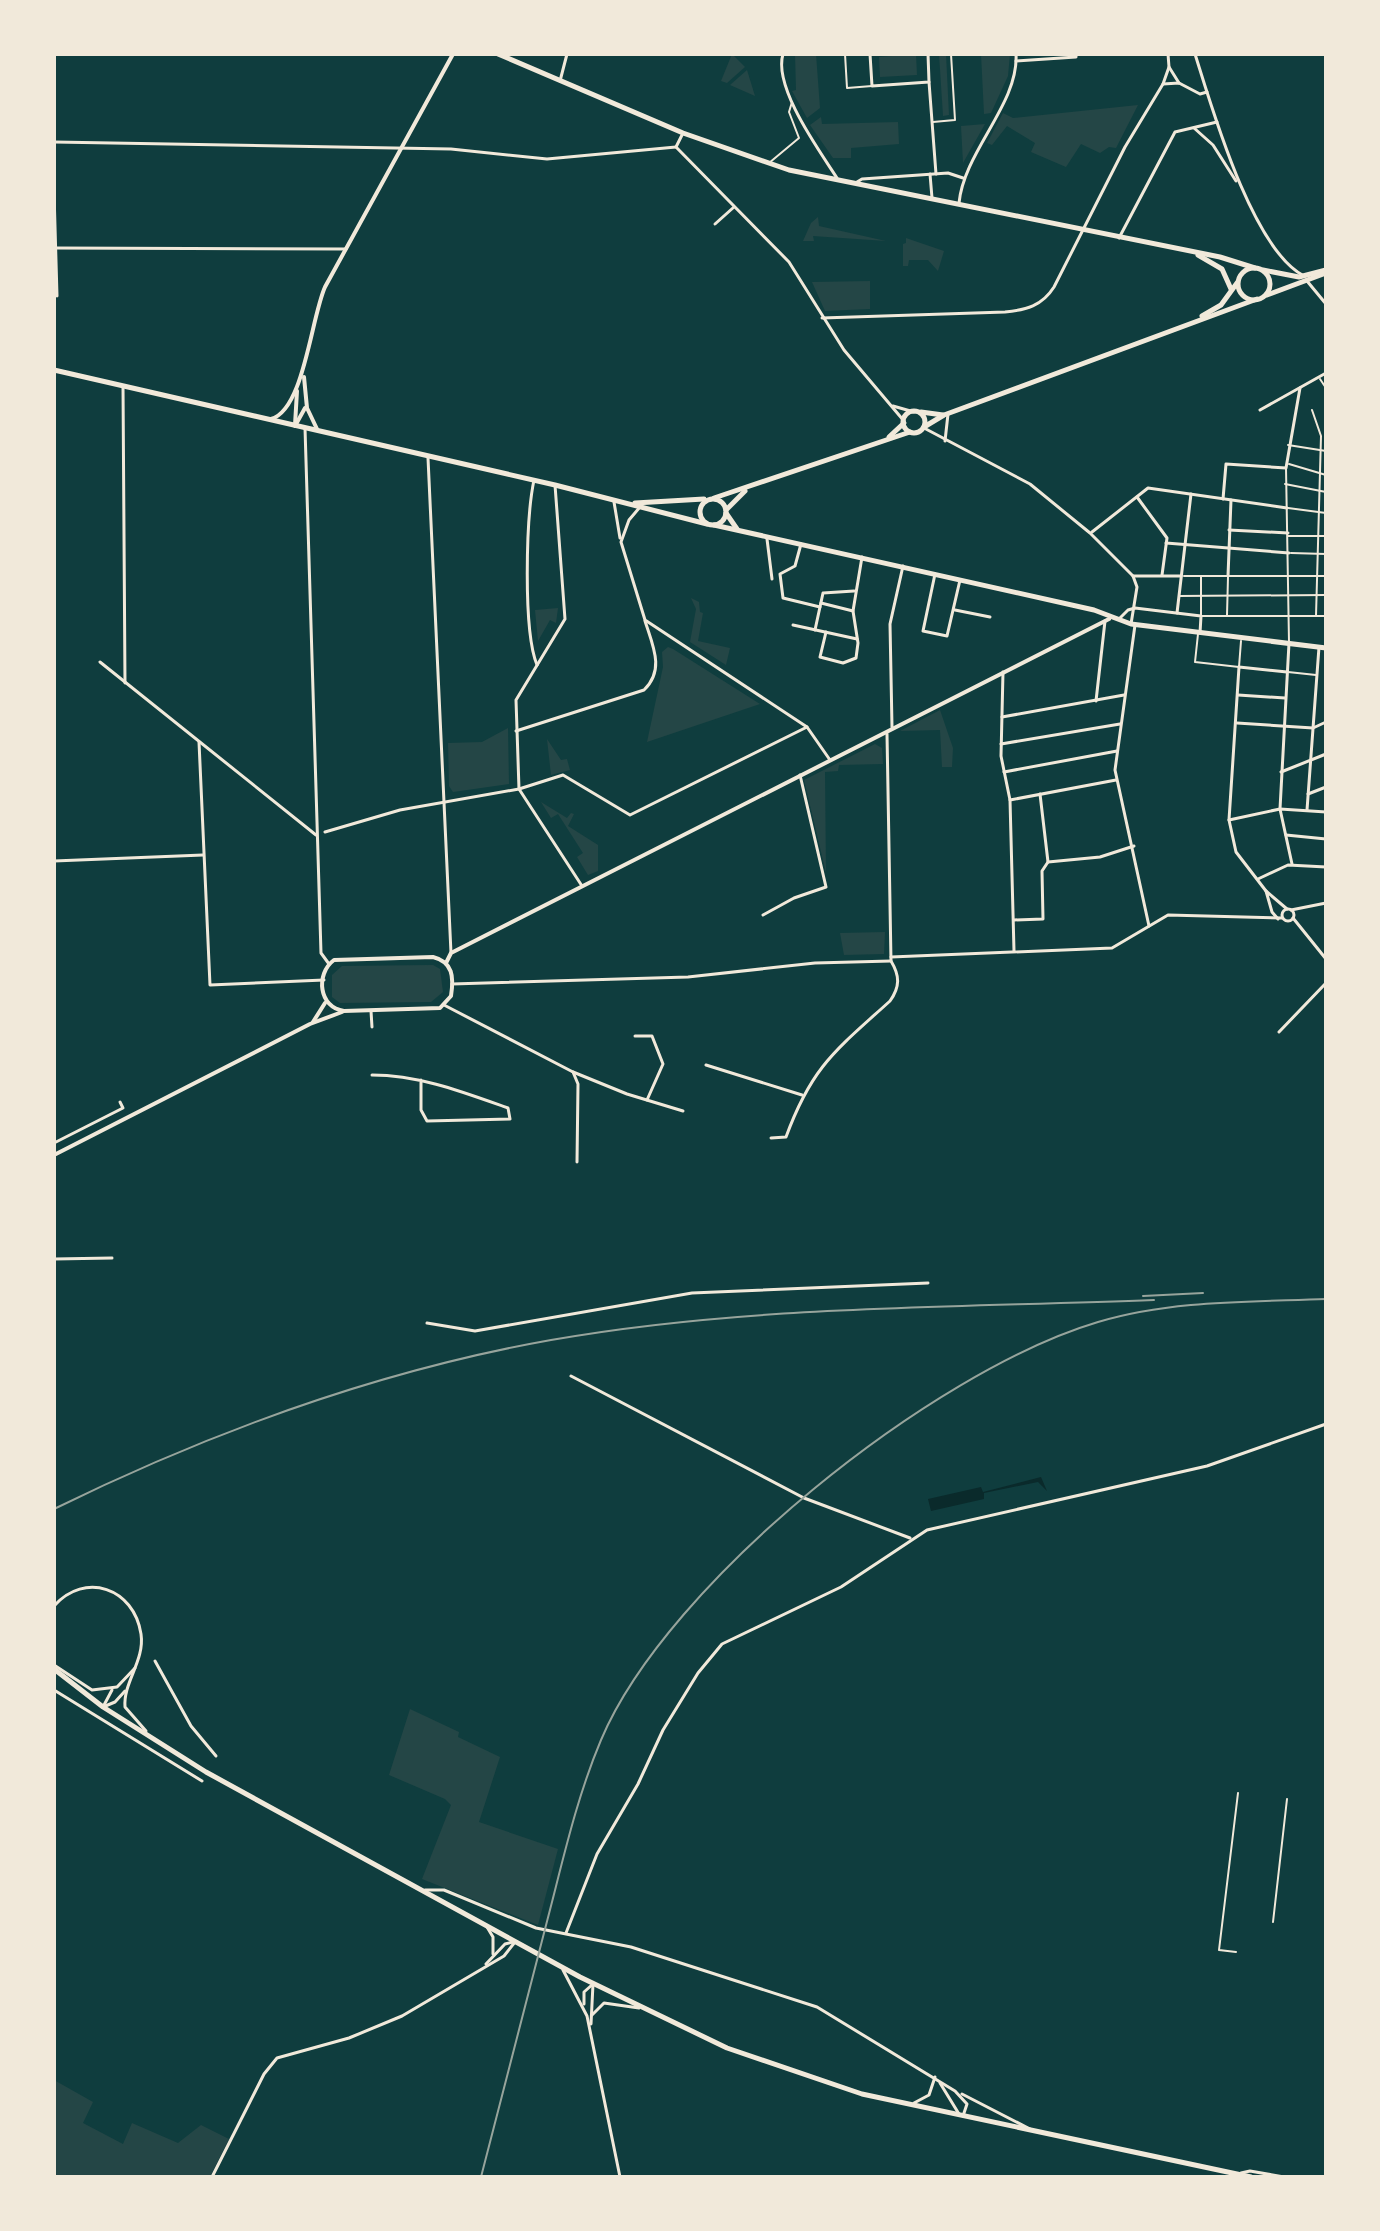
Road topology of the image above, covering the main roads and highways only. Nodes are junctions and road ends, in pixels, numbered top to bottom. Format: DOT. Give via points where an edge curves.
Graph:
graph roads {
  1 [pos="498,54"];
  2 [pos="1194,253"];
  3 [pos="1258,269"];
  4 [pos="1326,271"];
  5 [pos="1290,277"];
  6 [pos="1305,278"];
  7 [pos="1229,280"];
  8 [pos="1293,285"];
  9 [pos="1238,288"];
  10 [pos="1230,292"];
  11 [pos="1261,298"];
  12 [pos="1190,323"];
  13 [pos="54,370"];
  14 [pos="915,412"];
  15 [pos="946,415"];
  16 [pos="904,422"];
  17 [pos="924,427"];
  18 [pos="910,432"];
  19 [pos="888,438"];
  20 [pos="749,488"];
  21 [pos="711,498"];
  22 [pos="627,502"];
  23 [pos="726,511"];
  24 [pos="707,524"];
  25 [pos="714,525"];
  26 [pos="737,529"];
  27 [pos="1322,647"];
  28 [pos="54,1667"];
  29 [pos="1251,2177"];
  1 -- 2 [label="main road" via="768,164"];
  2 -- 3 [label="main road"];
  2 -- 7 [label="main road" via="1222,269"];
  3 -- 5 [label="main road"];
  3 -- 9 [label="main road" via="1240,277"];
  3 -- 11 [label="main road" via="1270,283"];
  4 -- 6 [label="main road"];
  5 -- 6 [label="main road"];
  5 -- 8 [label="main road"];
  6 -- 8 [label="main road"];
  7 -- 9 [label="main road"];
  7 -- 10 [label="main road"];
  8 -- 11 [label="main road"];
  9 -- 10 [label="main road"];
  9 -- 11 [label="main road" via="1247,298"];
  10 -- 12 [label="main road" via="1221,305"];
  11 -- 12 [label="main road"];
  12 -- 15 [label="main road"];
  13 -- 22 [label="main road"];
  14 -- 15 [label="main road"];
  14 -- 16 [label="main road"];
  14 -- 17 [label="main road" via="923,416"];
  15 -- 17 [label="main road"];
  16 -- 18 [label="main road"];
  16 -- 19 [label="main road"];
  17 -- 18 [label="main road"];
  18 -- 19 [label="main road"];
  19 -- 20 [label="main road"];
  20 -- 21 [label="main road"];
  20 -- 23 [label="main road"];
  21 -- 22 [label="main road" via="672,504"];
  21 -- 23 [label="main road" via="722,501"];
  21 -- 24 [label="main road" via="700,511"];
  22 -- 24 [label="main road"];
  23 -- 25 [label="main road" via="723,521"];
  23 -- 26 [label="main road"];
  24 -- 25 [label="main road"];
  25 -- 26 [label="main road"];
  26 -- 27 [label="main road" via="1094,610 1107,620"];
  28 -- 29 [label="main road" via="156,1742 561,1967 727,2048 807,2078 911,2104"];
}
